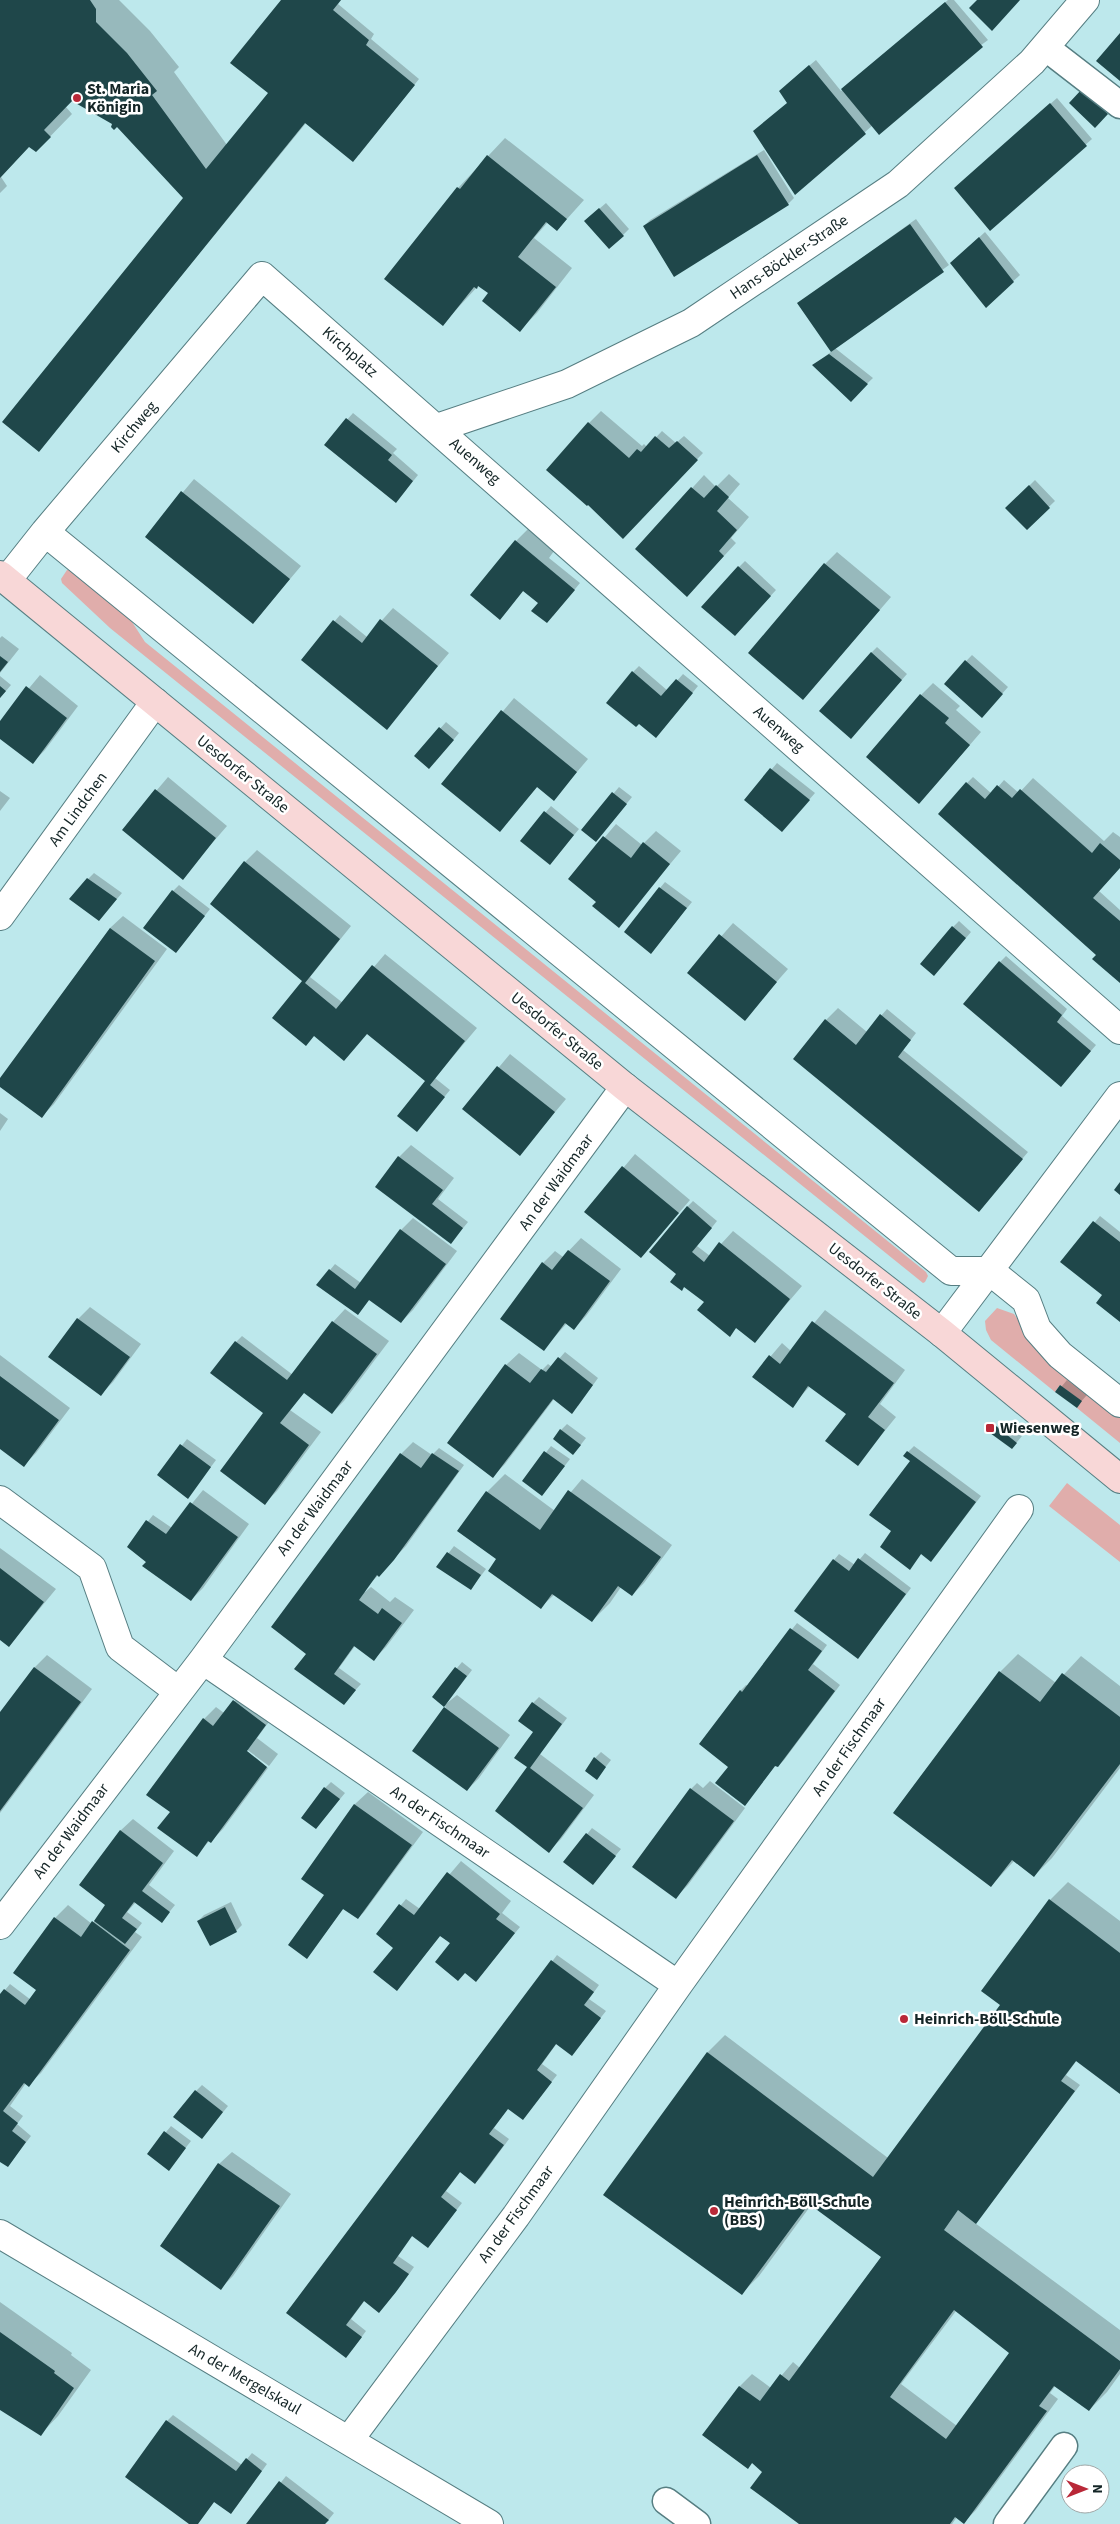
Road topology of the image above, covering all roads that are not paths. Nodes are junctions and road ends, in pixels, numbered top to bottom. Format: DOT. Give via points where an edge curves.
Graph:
graph roads {
  1 [pos="1085,0"];
  2 [pos="1044,47"];
  3 [pos="1120,105"];
  4 [pos="262,276"];
  5 [pos="437,428"];
  6 [pos="45,532"];
  7 [pos="4,578"];
  8 [pos="155,702"];
  9 [pos="0,916"];
  10 [pos="1120,1030"];
  11 [pos="625,1087"];
  12 [pos="1120,1096"];
  13 [pos="990,1271"];
  14 [pos="942,1333"];
  15 [pos="1120,1403"];
  16 [pos="1120,1478"];
  17 [pos="0,1500"];
  18 [pos="1019,1509"];
  19 [pos="203,1660"];
  20 [pos="178,1691"];
  21 [pos="0,1925"];
  22 [pos="678,1985"];
  23 [pos="0,2234"];
  24 [pos="349,2440"];
  25 [pos="1064,2446"];
  26 [pos="666,2500"];
  27 [pos="489,2524"];
  28 [pos="697,2524"];
  29 [pos="1007,2524"];
  1 -- 2 [label="street, Hans-Böckler-Straße"];
  2 -- 3 [label="lane"];
  2 -- 5 [label="street, Hans-Böckler-Straße" via="1032,62 898,184 691,323 567,384"];
  4 -- 5 [label="street, Kirchplatz"];
  4 -- 6 [label="street, Kirchweg"];
  5 -- 10 [label="street, Auenweg"];
  6 -- 7 [label="street, Kirchweg"];
  6 -- 13 [label="street" via="951,1271"];
  7 -- 8 [label="street, Uesdorfer Straße"];
  8 -- 9 [label="street, Am Lindchen"];
  8 -- 11 [label="street, Uesdorfer Straße"];
  11 -- 14 [label="street, Uesdorfer Straße"];
  11 -- 19 [label="street, An der Waidmaar"];
  12 -- 13 [label="street"];
  13 -- 14 [label="street"];
  13 -- 15 [label="street" via="1026,1300 1037,1329 1060,1355"];
  14 -- 16 [label="street, Uesdorfer Straße"];
  17 -- 20 [label="street" via="92,1568 120,1648"];
  18 -- 22 [label="street, An der Fischmaar"];
  19 -- 20 [label="street, An der Waidmaar"];
  19 -- 22 [label="street, An der Fischmaar"];
  20 -- 21 [label="street, An der Waidmaar"];
  22 -- 24 [label="street, An der Fischmaar" via="516,2216"];
  23 -- 24 [label="street, An der Mergelskaul"];
  24 -- 27 [label="street, An der Mergelskaul"];
  25 -- 29 [label="lane"];
  26 -- 28 [label="lane"];
}
